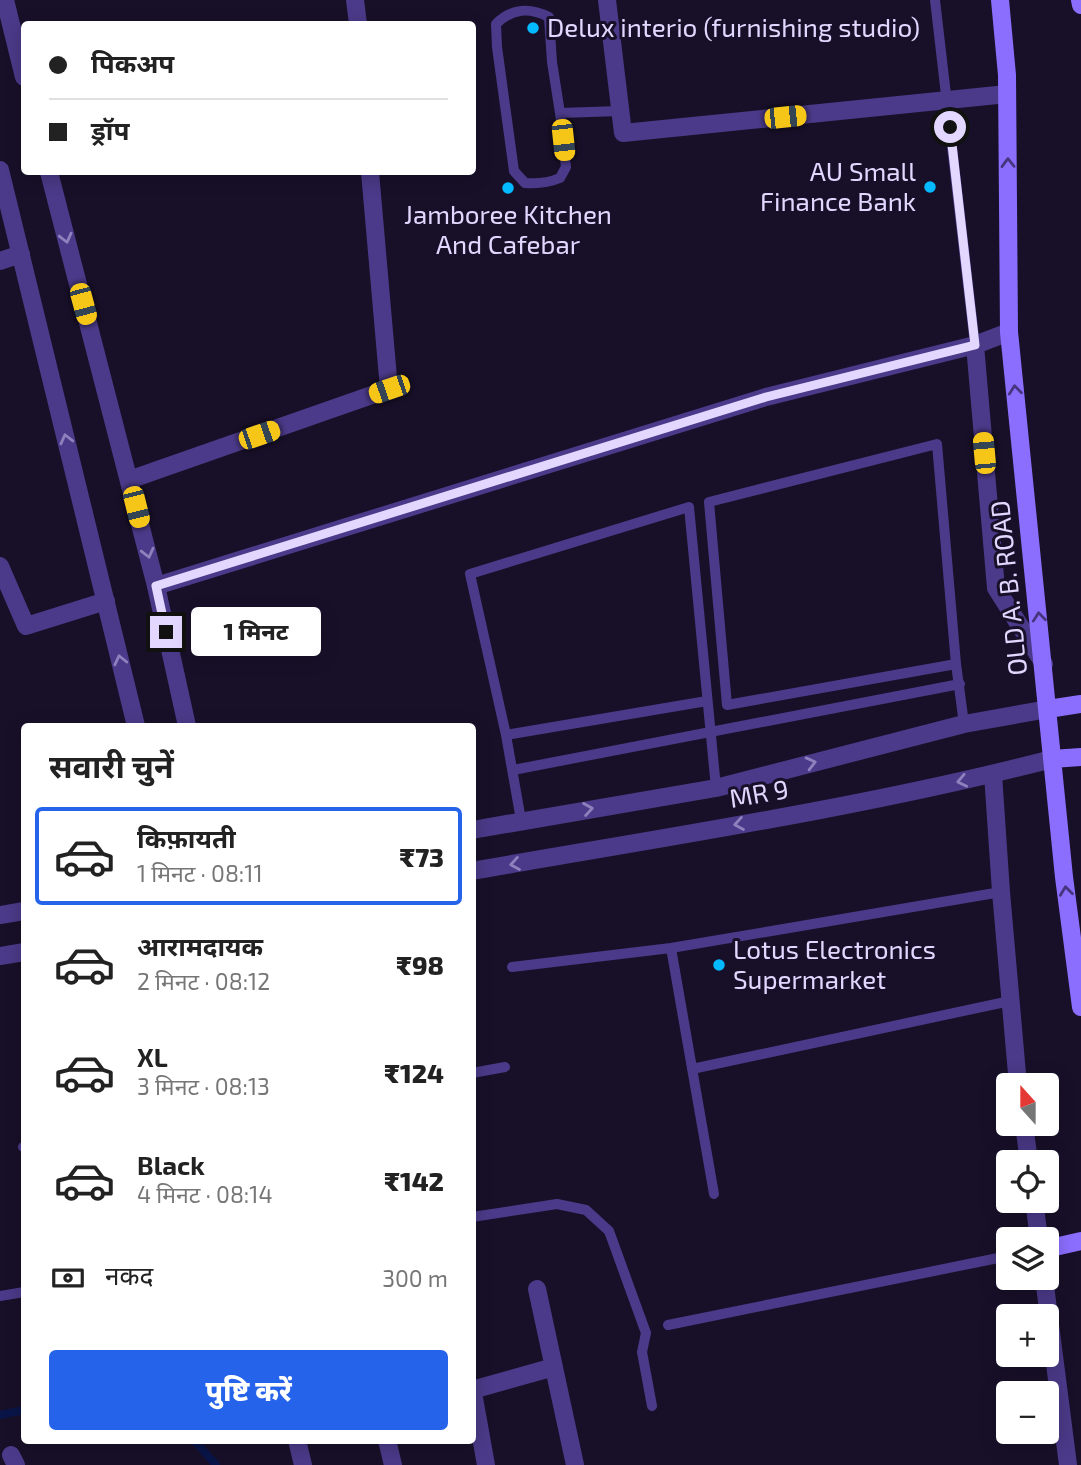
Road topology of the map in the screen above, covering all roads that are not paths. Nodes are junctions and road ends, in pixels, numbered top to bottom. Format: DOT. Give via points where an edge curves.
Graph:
graph roads {
  1 [pos="5,0"];
  2 [pos="355,0"];
  3 [pos="607,0"];
  4 [pos="935,0"];
  5 [pos="1000,0"];
  6 [pos="358,21"];
  7 [pos="21,65"];
  8 [pos="1007,94"];
  9 [pos="947,100"];
  10 [pos="620,111"];
  11 [pos="560,113"];
  12 [pos="0,170"];
  13 [pos="50,175"];
  14 [pos="370,175"];
  15 [pos="21,254"];
  16 [pos="0,261"];
  17 [pos="1009,332"];
  18 [pos="975,345"];
  19 [pos="129,480"];
  20 [pos="0,566"];
  21 [pos="156,586"];
  22 [pos="106,601"];
  23 [pos="956,664"];
  24 [pos="1044,664"];
  25 [pos="960,684"];
  26 [pos="707,701"];
  27 [pos="1081,704"];
  28 [pos="1048,709"];
  29 [pos="135,723"];
  30 [pos="186,723"];
  31 [pos="964,724"];
  32 [pos="711,733"];
  33 [pos="506,735"];
  34 [pos="1081,757"];
  35 [pos="1052,760"];
  36 [pos="513,770"];
  37 [pos="993,775"];
  38 [pos="716,788"];
  39 [pos="521,820"];
  40 [pos="476,829"];
  41 [pos="476,870"];
  42 [pos="1001,892"];
  43 [pos="21,912"];
  44 [pos="0,915"];
  45 [pos="671,948"];
  46 [pos="21,952"];
  47 [pos="0,956"];
  48 [pos="512,967"];
  49 [pos="1010,1001"];
  50 [pos="1081,1007"];
  51 [pos="505,1067"];
  52 [pos="692,1069"];
  53 [pos="476,1072"];
  54 [pos="1017,1073"];
  55 [pos="714,1194"];
  56 [pos="476,1216"];
  57 [pos="1081,1241"];
  58 [pos="1059,1246"];
  59 [pos="996,1258"];
  60 [pos="537,1289"];
  61 [pos="1046,1290"];
  62 [pos="21,1292"];
  63 [pos="0,1296"];
  64 [pos="668,1325"];
  65 [pos="554,1367"];
  66 [pos="476,1388"];
  67 [pos="652,1406"];
  68 [pos="476,1407"];
  69 [pos="298,1444"];
  70 [pos="388,1444"];
  71 [pos="303,1465"];
  72 [pos="393,1465"];
  73 [pos="486,1465"];
  74 [pos="575,1465"];
  75 [pos="1068,1465"];
  1 -- 7 [label="street"];
  2 -- 6 [label="street"];
  3 -- 10 [label="street"];
  4 -- 9 [label="lane"];
  5 -- 8 [label="main road, OLD A. B. ROAD"];
  8 -- 9 [label="street"];
  17 -- 8 [label="main road, OLD A. B. ROAD, one-way"];
  9 -- 10 [label="street" via="623,133"];
  9 -- 18 [label="lane"];
  10 -- 11 [label="lane"];
  11 -- 11 [label="lane" via="549,17 535,10 507,14 496,24 497,47 514,171 524,183 548,183 560,178 566,167"];
  12 -- 15 [label="street"];
  13 -- 19 [label="street, one-way"];
  14 -- 19 [label="street" via="389,389"];
  15 -- 16 [label="street"];
  22 -- 15 [label="street, one-way"];
  17 -- 18 [label="street"];
  24 -- 17 [label="main road, OLD A. B. ROAD, one-way"];
  18 -- 21 [label="street" via="766,397"];
  18 -- 24 [label="street" via="996,588"];
  19 -- 21 [label="street, one-way"];
  20 -- 22 [label="street" via="26,626"];
  21 -- 30 [label="street"];
  29 -- 22 [label="street, one-way"];
  23 -- 23 [label="lane" via="937,444 709,502 727,705"];
  23 -- 25 [label="lane"];
  24 -- 28 [label="main road, OLD A. B. ROAD"];
  25 -- 31 [label="lane"];
  25 -- 32 [label="lane"];
  26 -- 32 [label="lane"];
  26 -- 33 [label="lane"];
  26 -- 33 [label="lane" via="689,507 470,574"];
  27 -- 28 [label="main road"];
  28 -- 31 [label="street, MR 9"];
  28 -- 35 [label="main road, OLD A. B. ROAD"];
  38 -- 31 [label="street, MR 9, one-way"];
  32 -- 36 [label="lane"];
  32 -- 38 [label="lane"];
  33 -- 36 [label="lane"];
  34 -- 35 [label="main road"];
  35 -- 37 [label="street, MR 9"];
  50 -- 35 [label="main road, one-way"];
  36 -- 39 [label="lane"];
  37 -- 41 [label="street, MR 9, one-way"];
  37 -- 42 [label="street"];
  39 -- 38 [label="street, MR 9, one-way"];
  39 -- 40 [label="street, MR 9"];
  42 -- 45 [label="lane"];
  42 -- 49 [label="street"];
  43 -- 44 [label="street"];
  45 -- 48 [label="lane"];
  45 -- 52 [label="lane"];
  46 -- 47 [label="street"];
  49 -- 52 [label="lane"];
  49 -- 54 [label="street"];
  51 -- 53 [label="lane"];
  52 -- 55 [label="lane"];
  56 -- 67 [label="lane" via="557,1204 586,1210 609,1231 646,1333 642,1352"];
  57 -- 58 [label="main road"];
  59 -- 64 [label="lane"];
  60 -- 65 [label="street"];
  61 -- 75 [label="street"];
  62 -- 63 [label="lane"];
  65 -- 66 [label="street"];
  65 -- 74 [label="street"];
  68 -- 73 [label="street"];
  69 -- 71 [label="street"];
  70 -- 72 [label="street"];
}
